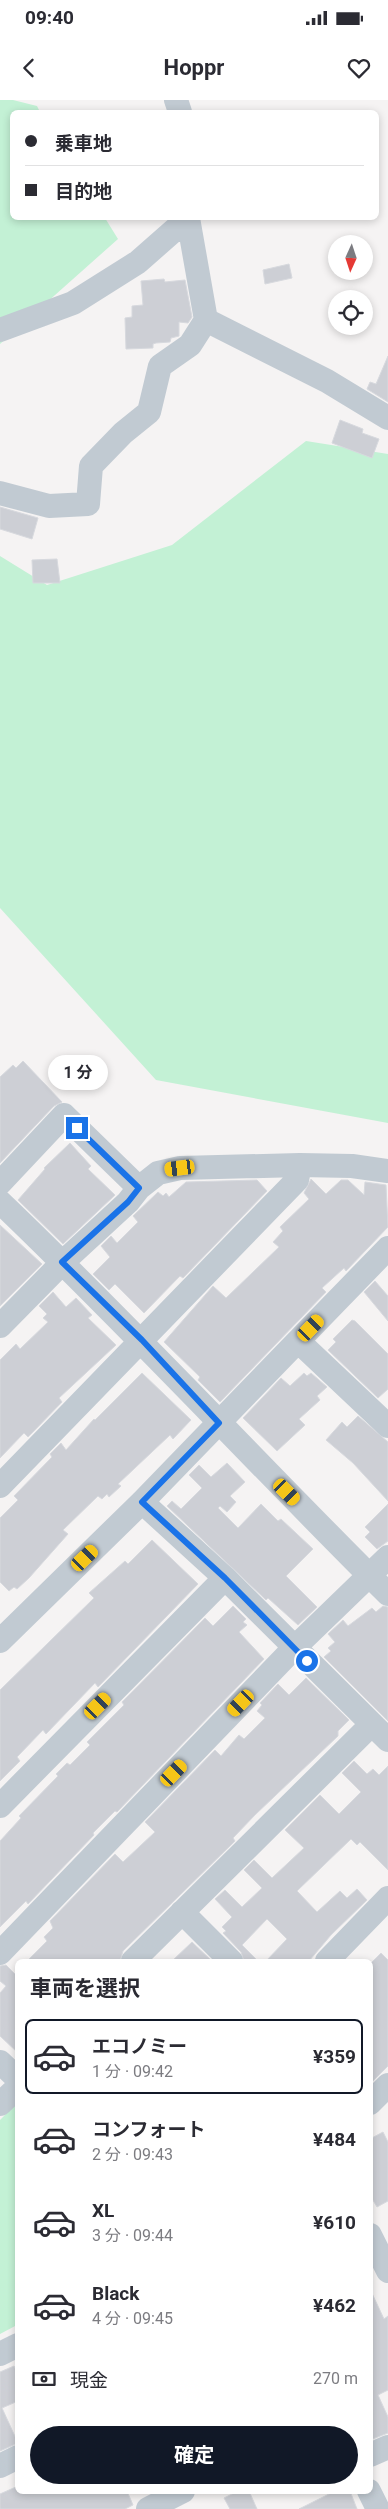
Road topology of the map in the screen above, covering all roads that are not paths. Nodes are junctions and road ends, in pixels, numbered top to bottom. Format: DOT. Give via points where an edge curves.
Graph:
graph roads {
  1 [pos="186,220"];
  2 [pos="188,220"];
  3 [pos="206,320"];
  4 [pos="0,330"];
  5 [pos="388,418"];
  6 [pos="0,493"];
  7 [pos="300,1165"];
  8 [pos="388,1171"];
  9 [pos="0,1183"];
  10 [pos="139,1188"];
  11 [pos="0,1202"];
  12 [pos="388,1248"];
  13 [pos="62,1262"];
  14 [pos="0,1326"];
  15 [pos="142,1340"];
  16 [pos="298,1341"];
  17 [pos="385,1417"];
  18 [pos="219,1423"];
  19 [pos="0,1486"];
  20 [pos="142,1502"];
  21 [pos="388,1557"];
  22 [pos="369,1575"];
  23 [pos="225,1578"];
  24 [pos="388,1594"];
  25 [pos="0,1641"];
  26 [pos="294,1648"];
  27 [pos="380,1732"];
  28 [pos="0,1806"];
  29 [pos="388,1898"];
  30 [pos="182,1912"];
  31 [pos="0,1953"];
  32 [pos="135,1959"];
  33 [pos="229,1959"];
  34 [pos="329,1959"];
  35 [pos="0,2062"];
  36 [pos="15,2076"];
  37 [pos="388,2085"];
  38 [pos="15,2090"];
  39 [pos="373,2099"];
  40 [pos="0,2104"];
  41 [pos="373,2241"];
  42 [pos="388,2272"];
  43 [pos="15,2346"];
  44 [pos="0,2354"];
  45 [pos="388,2447"];
  46 [pos="373,2454"];
  47 [pos="15,2458"];
  48 [pos="0,2466"];
  49 [pos="177,2494"];
  50 [pos="370,2494"];
  51 [pos="148,2509"];
  52 [pos="378,2509"];
  1 -- 4 [label="street" via="138,262 72,303"];
  2 -- 3 [label="street"];
  3 -- 5 [label="street" via="327,381"];
  3 -- 6 [label="street" via="190,345 160,366 149,412 91,466 88,504 49,506"];
  7 -- 8 [label="street" via="352,1166"];
  7 -- 10 [label="street" via="165,1170"];
  7 -- 15 [label="street" via="297,1180"];
  9 -- 10 [label="street" via="64,1115"];
  10 -- 13 [label="street"];
  11 -- 13 [label="street"];
  12 -- 16 [label="street"];
  13 -- 14 [label="street"];
  13 -- 15 [label="street"];
  15 -- 18 [label="street"];
  15 -- 19 [label="street"];
  16 -- 17 [label="street"];
  16 -- 18 [label="street"];
  18 -- 20 [label="street"];
  18 -- 22 [label="street"];
  20 -- 23 [label="street"];
  20 -- 25 [label="street"];
  21 -- 22 [label="street"];
  22 -- 24 [label="street"];
  22 -- 26 [label="street"];
  23 -- 26 [label="street"];
  23 -- 28 [label="street"];
  26 -- 27 [label="street"];
  26 -- 31 [label="street"];
  27 -- 30 [label="street"];
  29 -- 34 [label="street"];
  30 -- 32 [label="street"];
  30 -- 33 [label="street"];
  35 -- 36 [label="street"];
  37 -- 39 [label="street"];
  38 -- 40 [label="street"];
  41 -- 42 [label="street"];
  43 -- 44 [label="street"];
  45 -- 46 [label="street"];
  47 -- 48 [label="street"];
  49 -- 51 [label="street"];
  50 -- 52 [label="street"];
}
